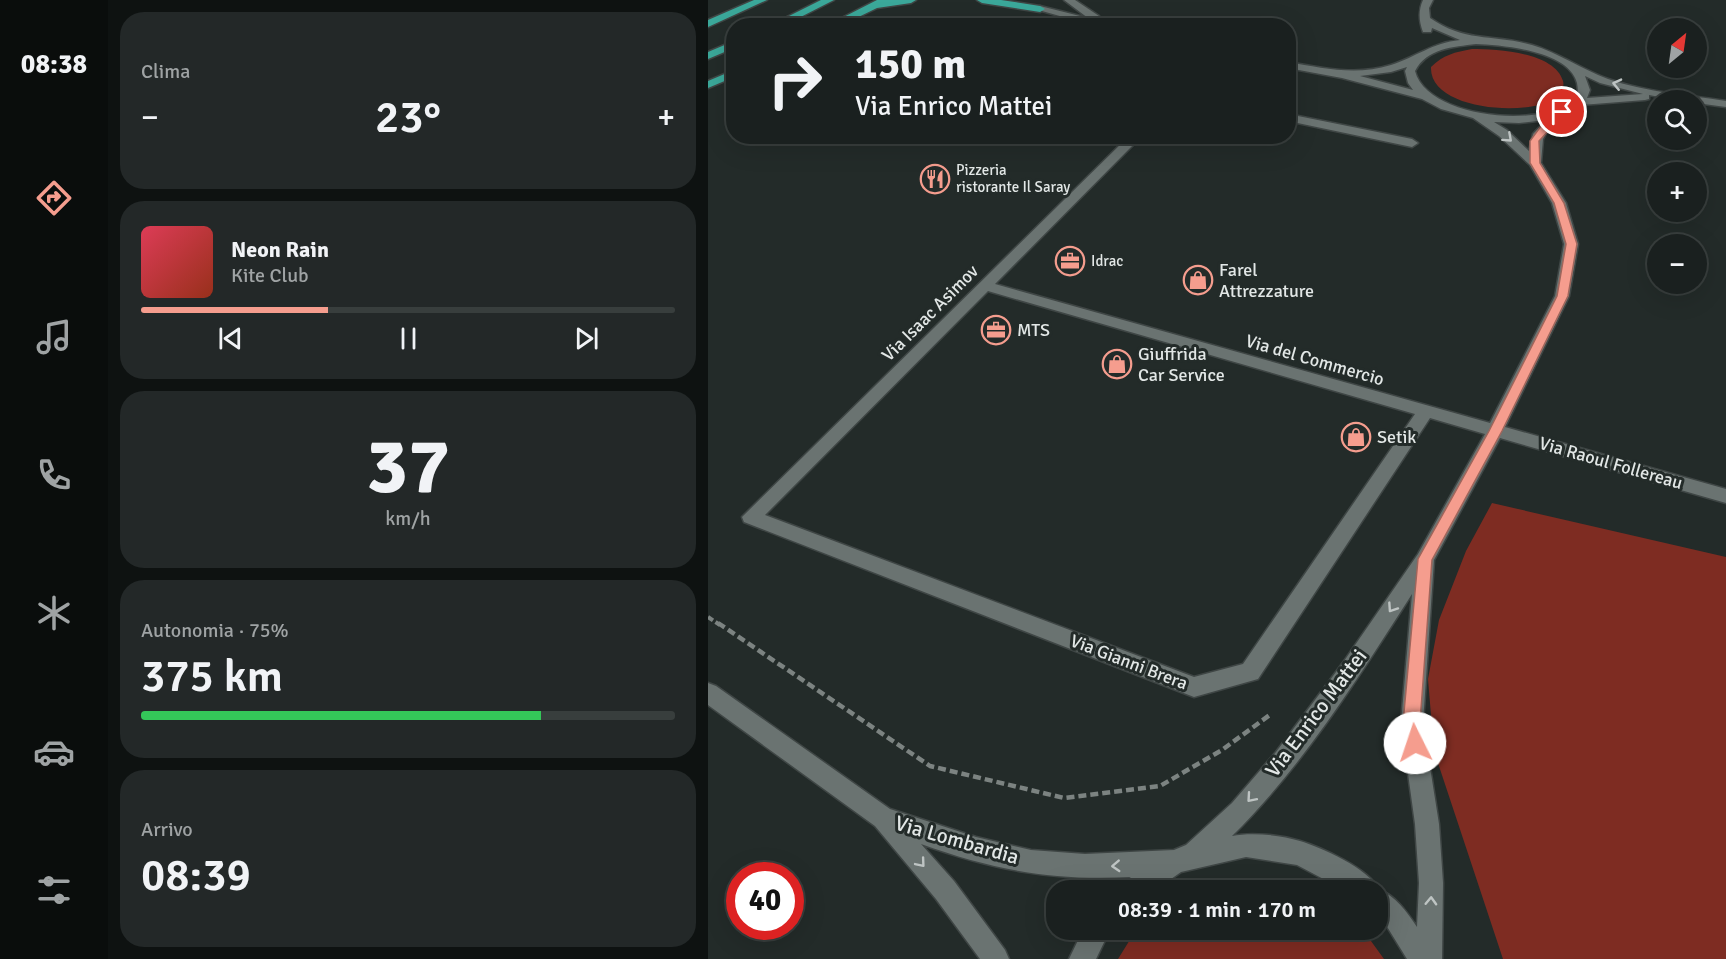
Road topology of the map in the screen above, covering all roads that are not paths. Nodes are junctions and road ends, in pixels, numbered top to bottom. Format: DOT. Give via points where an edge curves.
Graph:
graph roads {
  1 [pos="762,0"];
  2 [pos="829,0"];
  3 [pos="885,0"];
  4 [pos="911,0"];
  5 [pos="982,0"];
  6 [pos="1017,0"];
  7 [pos="1069,0"];
  8 [pos="1428,0"];
  9 [pos="873,6"];
  10 [pos="1040,9"];
  11 [pos="791,18"];
  12 [pos="848,18"];
  13 [pos="1077,18"];
  14 [pos="1096,18"];
  15 [pos="1424,18"];
  16 [pos="708,24"];
  17 [pos="1476,41"];
  18 [pos="726,48"];
  19 [pos="1430,50"];
  20 [pos="708,56"];
  21 [pos="1416,59"];
  22 [pos="1570,65"];
  23 [pos="1296,66"];
  24 [pos="1343,75"];
  25 [pos="726,76"];
  26 [pos="708,85"];
  27 [pos="1647,91"];
  28 [pos="1427,97"];
  29 [pos="1647,97"];
  30 [pos="1707,101"];
  31 [pos="1578,102"];
  32 [pos="1726,104"];
  33 [pos="1562,112"];
  34 [pos="1477,116"];
  35 [pos="1296,119"];
  36 [pos="1412,143"];
  37 [pos="1128,144"];
  38 [pos="1535,163"];
  39 [pos="985,286"];
  40 [pos="1426,411"];
  41 [pos="1495,431"];
  42 [pos="1726,496"];
  43 [pos="751,518"];
  44 [pos="1425,559"];
  45 [pos="708,693"];
  46 [pos="883,818"];
  47 [pos="1184,859"];
  48 [pos="1150,880"];
  49 [pos="1353,880"];
  50 [pos="1388,910"];
  51 [pos="1092,940"];
  52 [pos="996,959"];
  53 [pos="1082,959"];
  54 [pos="1422,959"];
  55 [pos="1429,959"];
  1 -- 16 [label="highway"];
  2 -- 11 [label="highway"];
  3 -- 9 [label="highway"];
  4 -- 9 [label="highway"];
  5 -- 10 [label="highway"];
  6 -- 10 [label="highway"];
  7 -- 14 [label="street"];
  8 -- 15 [label="street"];
  9 -- 12 [label="highway"];
  10 -- 13 [label="street"];
  15 -- 17 [label="street" via="1454,35"];
  15 -- 19 [label="street"];
  17 -- 19 [label="street"];
  17 -- 22 [label="street" via="1528,47"];
  18 -- 20 [label="highway"];
  19 -- 21 [label="street"];
  21 -- 24 [label="street" via="1391,69"];
  21 -- 28 [label="street" via="1410,71 1414,84"];
  27 -- 22 [label="street, one-way" via="1604,81"];
  22 -- 31 [label="street" via="1581,78 1584,90"];
  23 -- 24 [label="street"];
  24 -- 28 [label="street"];
  25 -- 26 [label="highway"];
  28 -- 34 [label="street"];
  29 -- 31 [label="street"];
  30 -- 32 [label="street"];
  31 -- 33 [label="street"];
  33 -- 34 [label="street" via="1538,118"];
  33 -- 38 [label="street" via="1534,141"];
  34 -- 38 [label="street, Via Enrico Mattei, one-way" via="1503,133"];
  35 -- 36 [label="street"];
  37 -- 39 [label="street, Via Isaac Asimov"];
  38 -- 41 [label="street, Via Enrico Mattei" via="1559,203 1571,244 1562,296"];
  39 -- 40 [label="street, Via del Commercio"];
  39 -- 43 [label="street, Via Isaac Asimov"];
  40 -- 41 [label="street, Via del Commercio"];
  40 -- 43 [label="street, Via Gianni Brera" via="1250,672 1194,687"];
  41 -- 42 [label="street, Via Raoul Follereau"];
  41 -- 44 [label="street, Via Enrico Mattei"];
  44 -- 47 [label="street, Via Enrico Mattei, one-way" via="1284,760 1240,811"];
  55 -- 44 [label="street, Via Enrico Mattei, one-way" via="1431,883 1427,824 1412,723"];
  45 -- 46 [label="street, Via Lombardia"];
  47 -- 46 [label="street, Via Lombardia, one-way" via="1095,867 1032,862 965,847"];
  46 -- 52 [label="street, Via Lombardia, one-way" via="945,890"];
  47 -- 48 [label="street"];
  47 -- 49 [label="street, Via Lombardia" via="1246,845 1299,853"];
  50 -- 54 [label="street"];
  51 -- 53 [label="street"];
}
